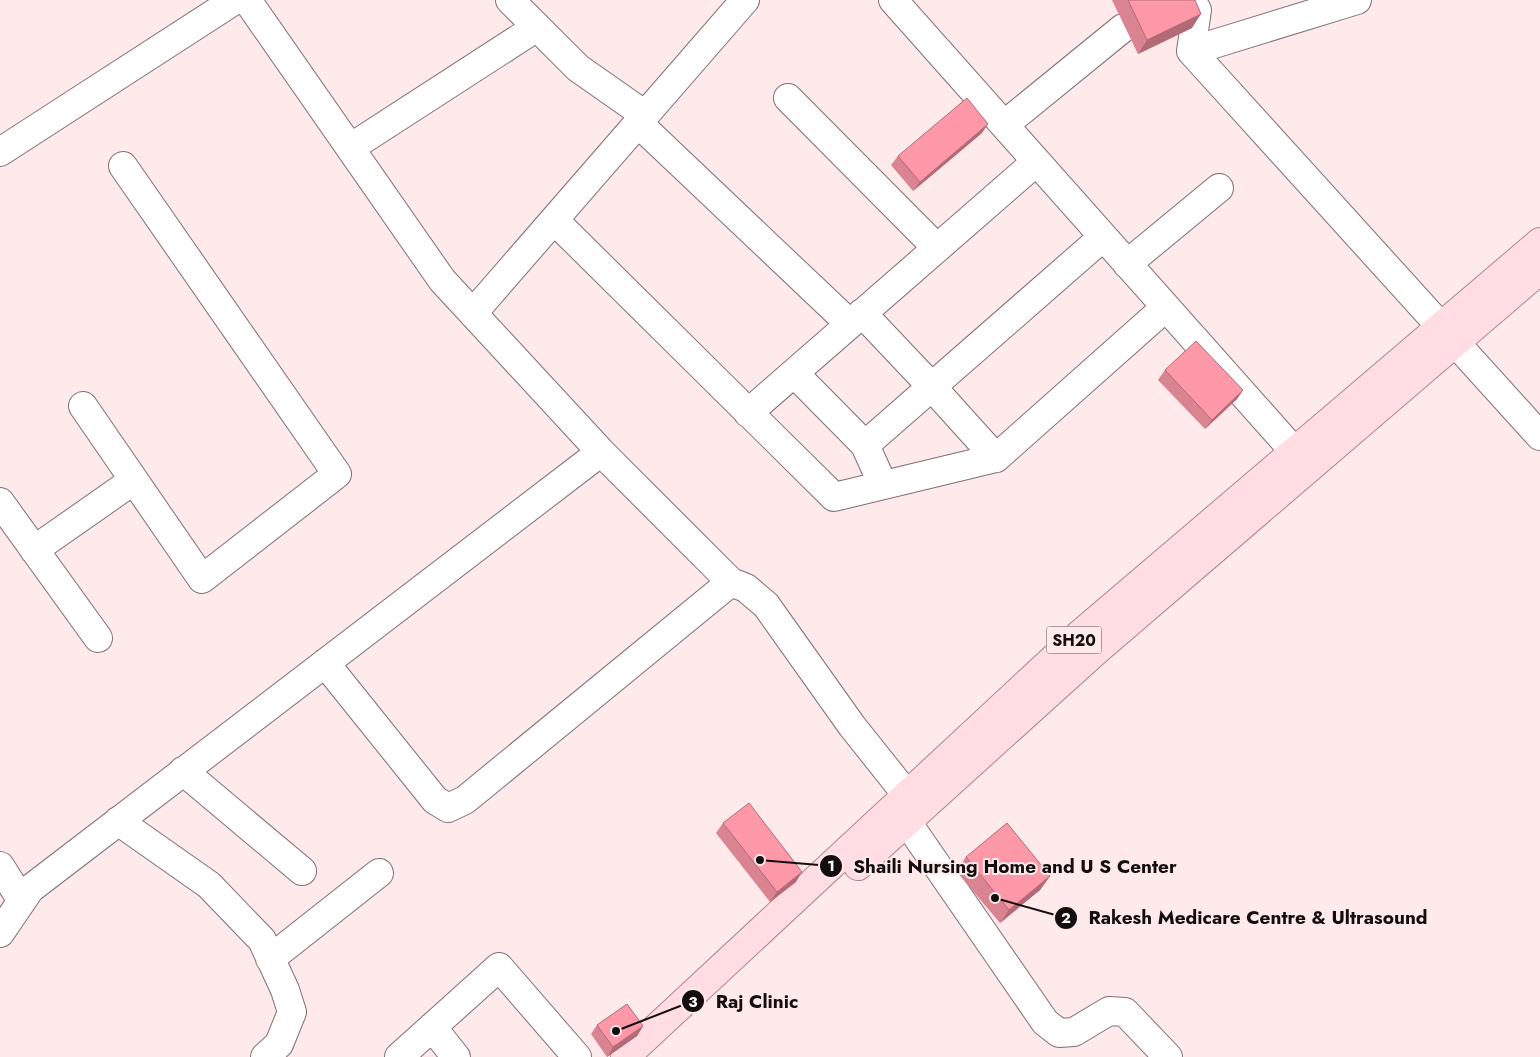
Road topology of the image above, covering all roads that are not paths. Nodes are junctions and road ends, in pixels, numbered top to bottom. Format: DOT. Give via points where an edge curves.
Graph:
graph roads {
  1 [pos="510,0"];
  2 [pos="893,0"];
  3 [pos="1191,0"];
  4 [pos="1357,0"];
  5 [pos="252,3"];
  6 [pos="732,5"];
  7 [pos="537,27"];
  8 [pos="1123,28"];
  9 [pos="1191,51"];
  10 [pos="788,98"];
  11 [pos="641,119"];
  12 [pos="1004,125"];
  13 [pos="350,148"];
  14 [pos="0,152"];
  15 [pos="1036,162"];
  16 [pos="123,166"];
  17 [pos="1219,188"];
  18 [pos="554,220"];
  19 [pos="1104,238"];
  20 [pos="1540,242"];
  21 [pos="937,248"];
  22 [pos="1127,264"];
  23 [pos="1540,270"];
  24 [pos="1166,307"];
  25 [pos="473,314"];
  26 [pos="856,319"];
  27 [pos="1449,334"];
  28 [pos="794,373"];
  29 [pos="932,386"];
  30 [pos="84,406"];
  31 [pos="748,412"];
  32 [pos="1540,436"];
  33 [pos="865,445"];
  34 [pos="601,452"];
  35 [pos="996,458"];
  36 [pos="1301,460"];
  37 [pos="134,480"];
  38 [pos="883,485"];
  39 [pos="0,502"];
  40 [pos="34,550"];
  41 [pos="731,582"];
  42 [pos="98,638"];
  43 [pos="325,663"];
  44 [pos="183,771"];
  45 [pos="907,795"];
  46 [pos="118,821"];
  47 [pos="906,822"];
  48 [pos="0,866"];
  49 [pos="302,871"];
  50 [pos="379,873"];
  51 [pos="22,901"];
  52 [pos="0,933"];
  53 [pos="270,959"];
  54 [pos="432,1027"];
  55 [pos="265,1057"];
  56 [pos="399,1057"];
  57 [pos="456,1057"];
  58 [pos="577,1057"];
  59 [pos="625,1057"];
  60 [pos="646,1057"];
  61 [pos="1168,1057"];
  1 -- 7 [label="street"];
  2 -- 12 [label="street"];
  3 -- 9 [label="street" via="1197,10"];
  4 -- 9 [label="street"];
  5 -- 13 [label="street"];
  5 -- 14 [label="street"];
  6 -- 11 [label="street"];
  7 -- 11 [label="street" via="578,68"];
  7 -- 13 [label="street"];
  8 -- 12 [label="street"];
  9 -- 27 [label="street"];
  10 -- 21 [label="street"];
  11 -- 18 [label="street"];
  11 -- 26 [label="street"];
  12 -- 15 [label="street"];
  13 -- 25 [label="street" via="442,280"];
  15 -- 19 [label="street"];
  15 -- 21 [label="street"];
  16 -- 37 [label="street" via="338,474 202,579"];
  17 -- 22 [label="street"];
  18 -- 25 [label="street"];
  18 -- 31 [label="street"];
  19 -- 22 [label="street"];
  19 -- 29 [label="street"];
  20 -- 27 [label="main road, SH20"];
  21 -- 26 [label="street"];
  22 -- 24 [label="street"];
  23 -- 27 [label="main road, SH20"];
  24 -- 35 [label="street"];
  24 -- 36 [label="street"];
  25 -- 34 [label="street"];
  26 -- 28 [label="street"];
  26 -- 29 [label="street"];
  27 -- 32 [label="street"];
  27 -- 36 [label="main road, SH20"];
  28 -- 31 [label="street"];
  28 -- 33 [label="street"];
  29 -- 33 [label="street"];
  29 -- 35 [label="street"];
  30 -- 37 [label="street"];
  31 -- 38 [label="street" via="834,497"];
  33 -- 38 [label="street"];
  34 -- 41 [label="street"];
  34 -- 43 [label="street"];
  35 -- 38 [label="street"];
  36 -- 45 [label="main road, SH20" via="1079,635"];
  36 -- 47 [label="main road, SH20"];
  37 -- 40 [label="street"];
  39 -- 40 [label="street"];
  40 -- 42 [label="street"];
  41 -- 43 [label="street" via="465,800 448,808 435,800"];
  41 -- 45 [label="street" via="746,588 766,605 852,726"];
  43 -- 44 [label="street"];
  44 -- 46 [label="street"];
  44 -- 49 [label="street"];
  45 -- 59 [label="main road, SH20"];
  46 -- 51 [label="street" via="30,888"];
  46 -- 53 [label="street" via="209,885 262,940"];
  47 -- 60 [label="main road, SH20"];
  47 -- 61 [label="street" via="1045,1022 1059,1033 1074,1032 1109,1011 1125,1012"];
  48 -- 51 [label="street"];
  50 -- 53 [label="street"];
  51 -- 52 [label="street"];
  53 -- 55 [label="street" via="292,1012 279,1044"];
  54 -- 56 [label="street"];
  54 -- 57 [label="street"];
  54 -- 58 [label="street" via="499,967"];
}
